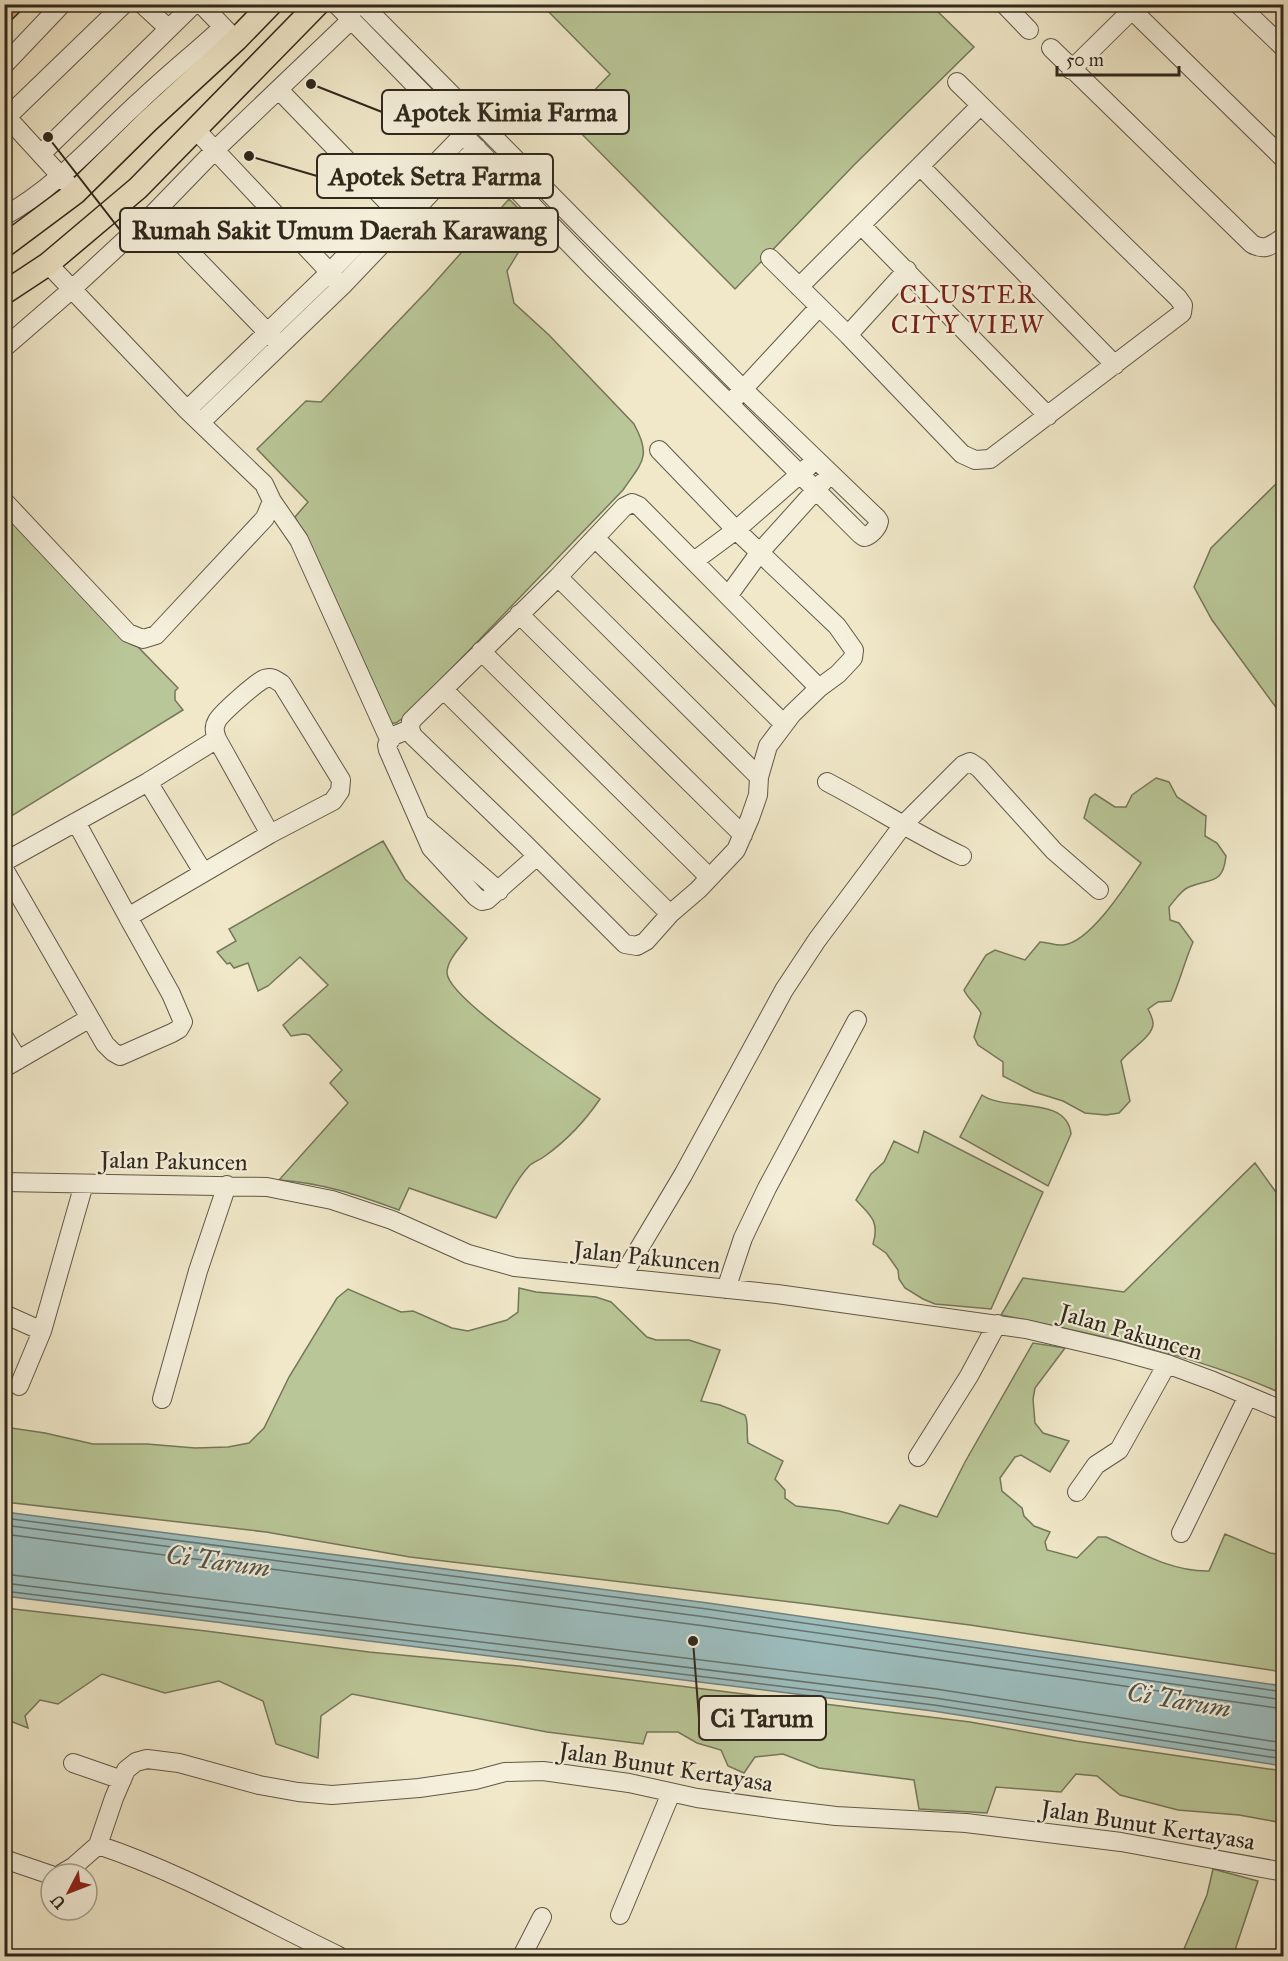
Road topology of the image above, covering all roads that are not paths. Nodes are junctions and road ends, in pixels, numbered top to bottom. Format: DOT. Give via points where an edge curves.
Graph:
graph roads {
  1 [pos="62,4"];
  2 [pos="124,4"];
  3 [pos="142,4"];
  4 [pos="194,4"];
  5 [pos="271,4"];
  6 [pos="318,4"];
  7 [pos="336,4"];
  8 [pos="1238,4"];
  9 [pos="1009,6"];
  10 [pos="1135,8"];
  11 [pos="357,11"];
  12 [pos="218,22"];
  13 [pos="168,28"];
  14 [pos="1029,30"];
  15 [pos="1051,48"];
  16 [pos="1284,48"];
  17 [pos="4,65"];
  18 [pos="1071,70"];
  19 [pos="957,82"];
  20 [pos="279,90"];
  21 [pos="980,106"];
  22 [pos="6,116"];
  23 [pos="196,130"];
  24 [pos="464,135"];
  25 [pos="477,148"];
  26 [pos="215,150"];
  27 [pos="41,154"];
  28 [pos="1284,159"];
  29 [pos="920,166"];
  30 [pos="68,184"];
  31 [pos="153,214"];
  32 [pos="399,214"];
  33 [pos="4,216"];
  34 [pos="861,225"];
  35 [pos="1284,237"];
  36 [pos="14,240"];
  37 [pos="770,258"];
  38 [pos="48,264"];
  39 [pos="907,270"];
  40 [pos="329,273"];
  41 [pos="343,285"];
  42 [pos="799,286"];
  43 [pos="71,290"];
  44 [pos="4,293"];
  45 [pos="819,307"];
  46 [pos="848,335"];
  47 [pos="273,339"];
  48 [pos="4,348"];
  49 [pos="1115,365"];
  50 [pos="743,389"];
  51 [pos="730,404"];
  52 [pos="194,416"];
  53 [pos="1048,416"];
  54 [pos="659,450"];
  55 [pos="816,460"];
  56 [pos="801,474"];
  57 [pos="831,475"];
  58 [pos="815,489"];
  59 [pos="4,501"];
  60 [pos="272,501"];
  61 [pos="736,530"];
  62 [pos="595,538"];
  63 [pos="760,552"];
  64 [pos="694,561"];
  65 [pos="558,577"];
  66 [pos="728,596"];
  67 [pos="519,614"];
  68 [pos="481,651"];
  69 [pos="819,688"];
  70 [pos="444,690"];
  71 [pos="783,723"];
  72 [pos="410,729"];
  73 [pos="217,739"];
  74 [pos="389,739"];
  75 [pos="759,777"];
  76 [pos="148,782"];
  77 [pos="827,782"];
  78 [pos="76,822"];
  79 [pos="903,825"];
  80 [pos="270,834"];
  81 [pos="743,835"];
  82 [pos="537,856"];
  83 [pos="962,856"];
  84 [pos="4,862"];
  85 [pos="4,869"];
  86 [pos="203,872"];
  87 [pos="709,877"];
  88 [pos="1099,890"];
  89 [pos="670,914"];
  90 [pos="128,917"];
  91 [pos="90,1018"];
  92 [pos="857,1020"];
  93 [pos="4,1037"];
  94 [pos="11,1064"];
  95 [pos="4,1182"];
  96 [pos="84,1184"];
  97 [pos="227,1185"];
  98 [pos="622,1276"];
  99 [pos="726,1289"];
  100 [pos="4,1314"];
  101 [pos="997,1324"];
  102 [pos="42,1331"];
  103 [pos="1167,1364"];
  104 [pos="19,1386"];
  105 [pos="1248,1396"];
  106 [pos="162,1399"];
  107 [pos="1284,1411"];
  108 [pos="918,1457"];
  109 [pos="1077,1492"];
  110 [pos="1180,1533"];
  111 [pos="73,1762"];
  112 [pos="122,1780"];
  113 [pos="671,1793"];
  114 [pos="98,1845"];
  115 [pos="4,1859"];
  116 [pos="79,1862"];
  117 [pos="39,1871"];
  118 [pos="1284,1872"];
  119 [pos="620,1915"];
  120 [pos="542,1917"];
  121 [pos="339,1956"];
  122 [pos="522,1956"];
  1 -- 17 [label="street"];
  2 -- 22 [label="street"];
  3 -- 13 [label="street"];
  4 -- 13 [label="street"];
  5 -- 12 [label="main road"];
  6 -- 23 [label="main road"];
  7 -- 11 [label="street"];
  8 -- 16 [label="street"];
  9 -- 14 [label="street"];
  10 -- 18 [label="street"];
  10 -- 28 [label="street"];
  11 -- 20 [label="street"];
  11 -- 24 [label="street"];
  11 -- 50 [label="street"];
  12 -- 30 [label="main road" via="147,122"];
  13 -- 27 [label="street"];
  15 -- 18 [label="street"];
  18 -- 35 [label="street" via="1252,244 1267,248"];
  19 -- 21 [label="street"];
  20 -- 26 [label="street"];
  20 -- 32 [label="street"];
  21 -- 29 [label="street"];
  21 -- 49 [label="street" via="1183,305 1182,313"];
  22 -- 27 [label="street"];
  23 -- 26 [label="street"];
  23 -- 38 [label="main road" via="138,188"];
  24 -- 25 [label="street"];
  24 -- 32 [label="street"];
  25 -- 32 [label="street"];
  25 -- 51 [label="street"];
  26 -- 31 [label="street"];
  26 -- 40 [label="street"];
  27 -- 30 [label="street"];
  29 -- 34 [label="street"];
  29 -- 49 [label="street"];
  30 -- 33 [label="street"];
  30 -- 36 [label="main road"];
  31 -- 43 [label="street"];
  31 -- 47 [label="street"];
  32 -- 40 [label="street"];
  32 -- 41 [label="street"];
  34 -- 39 [label="street"];
  34 -- 42 [label="street"];
  36 -- 38 [label="main road"];
  37 -- 42 [label="street"];
  38 -- 43 [label="street"];
  38 -- 44 [label="main road"];
  39 -- 46 [label="street"];
  39 -- 53 [label="street"];
  40 -- 41 [label="street"];
  40 -- 47 [label="street"];
  41 -- 47 [label="street"];
  42 -- 45 [label="street"];
  43 -- 48 [label="street"];
  43 -- 52 [label="street"];
  45 -- 46 [label="street"];
  45 -- 50 [label="street"];
  46 -- 53 [label="street" via="962,454 975,460 990,459"];
  47 -- 52 [label="street"];
  49 -- 53 [label="street"];
  50 -- 51 [label="street"];
  50 -- 55 [label="street"];
  51 -- 56 [label="street"];
  52 -- 60 [label="street" via="264,484"];
  54 -- 61 [label="street"];
  55 -- 56 [label="street"];
  55 -- 57 [label="street"];
  56 -- 58 [label="street"];
  56 -- 61 [label="street"];
  57 -- 58 [label="street"];
  57 -- 58 [label="street" via="879,521 868,536 864,537"];
  58 -- 63 [label="street"];
  59 -- 60 [label="street" via="128,633 143,639 156,635 265,518"];
  60 -- 74 [label="street" via="299,540"];
  61 -- 63 [label="street"];
  61 -- 64 [label="street"];
  62 -- 64 [label="street" via="632,503"];
  62 -- 65 [label="street"];
  62 -- 71 [label="street"];
  63 -- 66 [label="street"];
  63 -- 69 [label="street" via="837,626 854,650 853,658"];
  64 -- 66 [label="street"];
  65 -- 67 [label="street"];
  65 -- 75 [label="street"];
  66 -- 69 [label="street"];
  67 -- 68 [label="street"];
  67 -- 81 [label="street"];
  68 -- 70 [label="street"];
  68 -- 87 [label="street"];
  69 -- 71 [label="street"];
  70 -- 72 [label="street" via="411,721"];
  70 -- 89 [label="street"];
  71 -- 75 [label="street" via="768,746"];
  72 -- 74 [label="street"];
  72 -- 82 [label="street"];
  73 -- 76 [label="street"];
  73 -- 80 [label="street"];
  73 -- 80 [label="street" via="217,719 264,679 274,678 282,684 341,780 333,801"];
  74 -- 82 [label="street" via="388,750 431,848 476,897 487,900"];
  75 -- 81 [label="street" via="758,795"];
  76 -- 78 [label="street"];
  76 -- 86 [label="street"];
  77 -- 79 [label="street"];
  78 -- 84 [label="street"];
  78 -- 90 [label="street"];
  79 -- 83 [label="street"];
  79 -- 88 [label="street" via="970,762 1054,851"];
  79 -- 98 [label="street" via="784,990 683,1175"];
  80 -- 86 [label="street"];
  81 -- 87 [label="street" via="735,850"];
  82 -- 89 [label="street" via="625,944 637,946 646,941"];
  85 -- 91 [label="street"];
  86 -- 90 [label="street"];
  87 -- 89 [label="street"];
  90 -- 91 [label="street" via="183,1022 172,1034 120,1056 105,1044"];
  91 -- 94 [label="street"];
  92 -- 99 [label="street" via="767,1188 743,1238"];
  93 -- 94 [label="street"];
  95 -- 96 [label="street, Jalan Pakuncen"];
  96 -- 97 [label="street, Jalan Pakuncen"];
  96 -- 102 [label="street"];
  97 -- 98 [label="street, Jalan Pakuncen" via="267,1186 332,1200 392,1220 468,1254 515,1267"];
  97 -- 106 [label="street"];
  98 -- 99 [label="street, Jalan Pakuncen"];
  99 -- 101 [label="street, Jalan Pakuncen"];
  100 -- 102 [label="street"];
  101 -- 103 [label="street, Jalan Pakuncen"];
  101 -- 108 [label="street"];
  102 -- 104 [label="street"];
  103 -- 105 [label="street, Jalan Pakuncen"];
  103 -- 109 [label="street" via="1119,1450 1096,1465"];
  105 -- 107 [label="street, Jalan Pakuncen"];
  105 -- 110 [label="street"];
  111 -- 112 [label="street"];
  112 -- 113 [label="street, Jalan Bunut Kertayasa" via="126,1770 147,1759 178,1763 259,1785 332,1795 419,1788 522,1771 563,1773"];
  112 -- 114 [label="street, Jalan Bunut Kertayasa"];
  113 -- 118 [label="street, Jalan Bunut Kertayasa" via="836,1816 1028,1830 1121,1842"];
  113 -- 119 [label="street"];
  114 -- 116 [label="street"];
  114 -- 121 [label="street" via="133,1857"];
  115 -- 117 [label="street"];
  120 -- 122 [label="street"];
}
